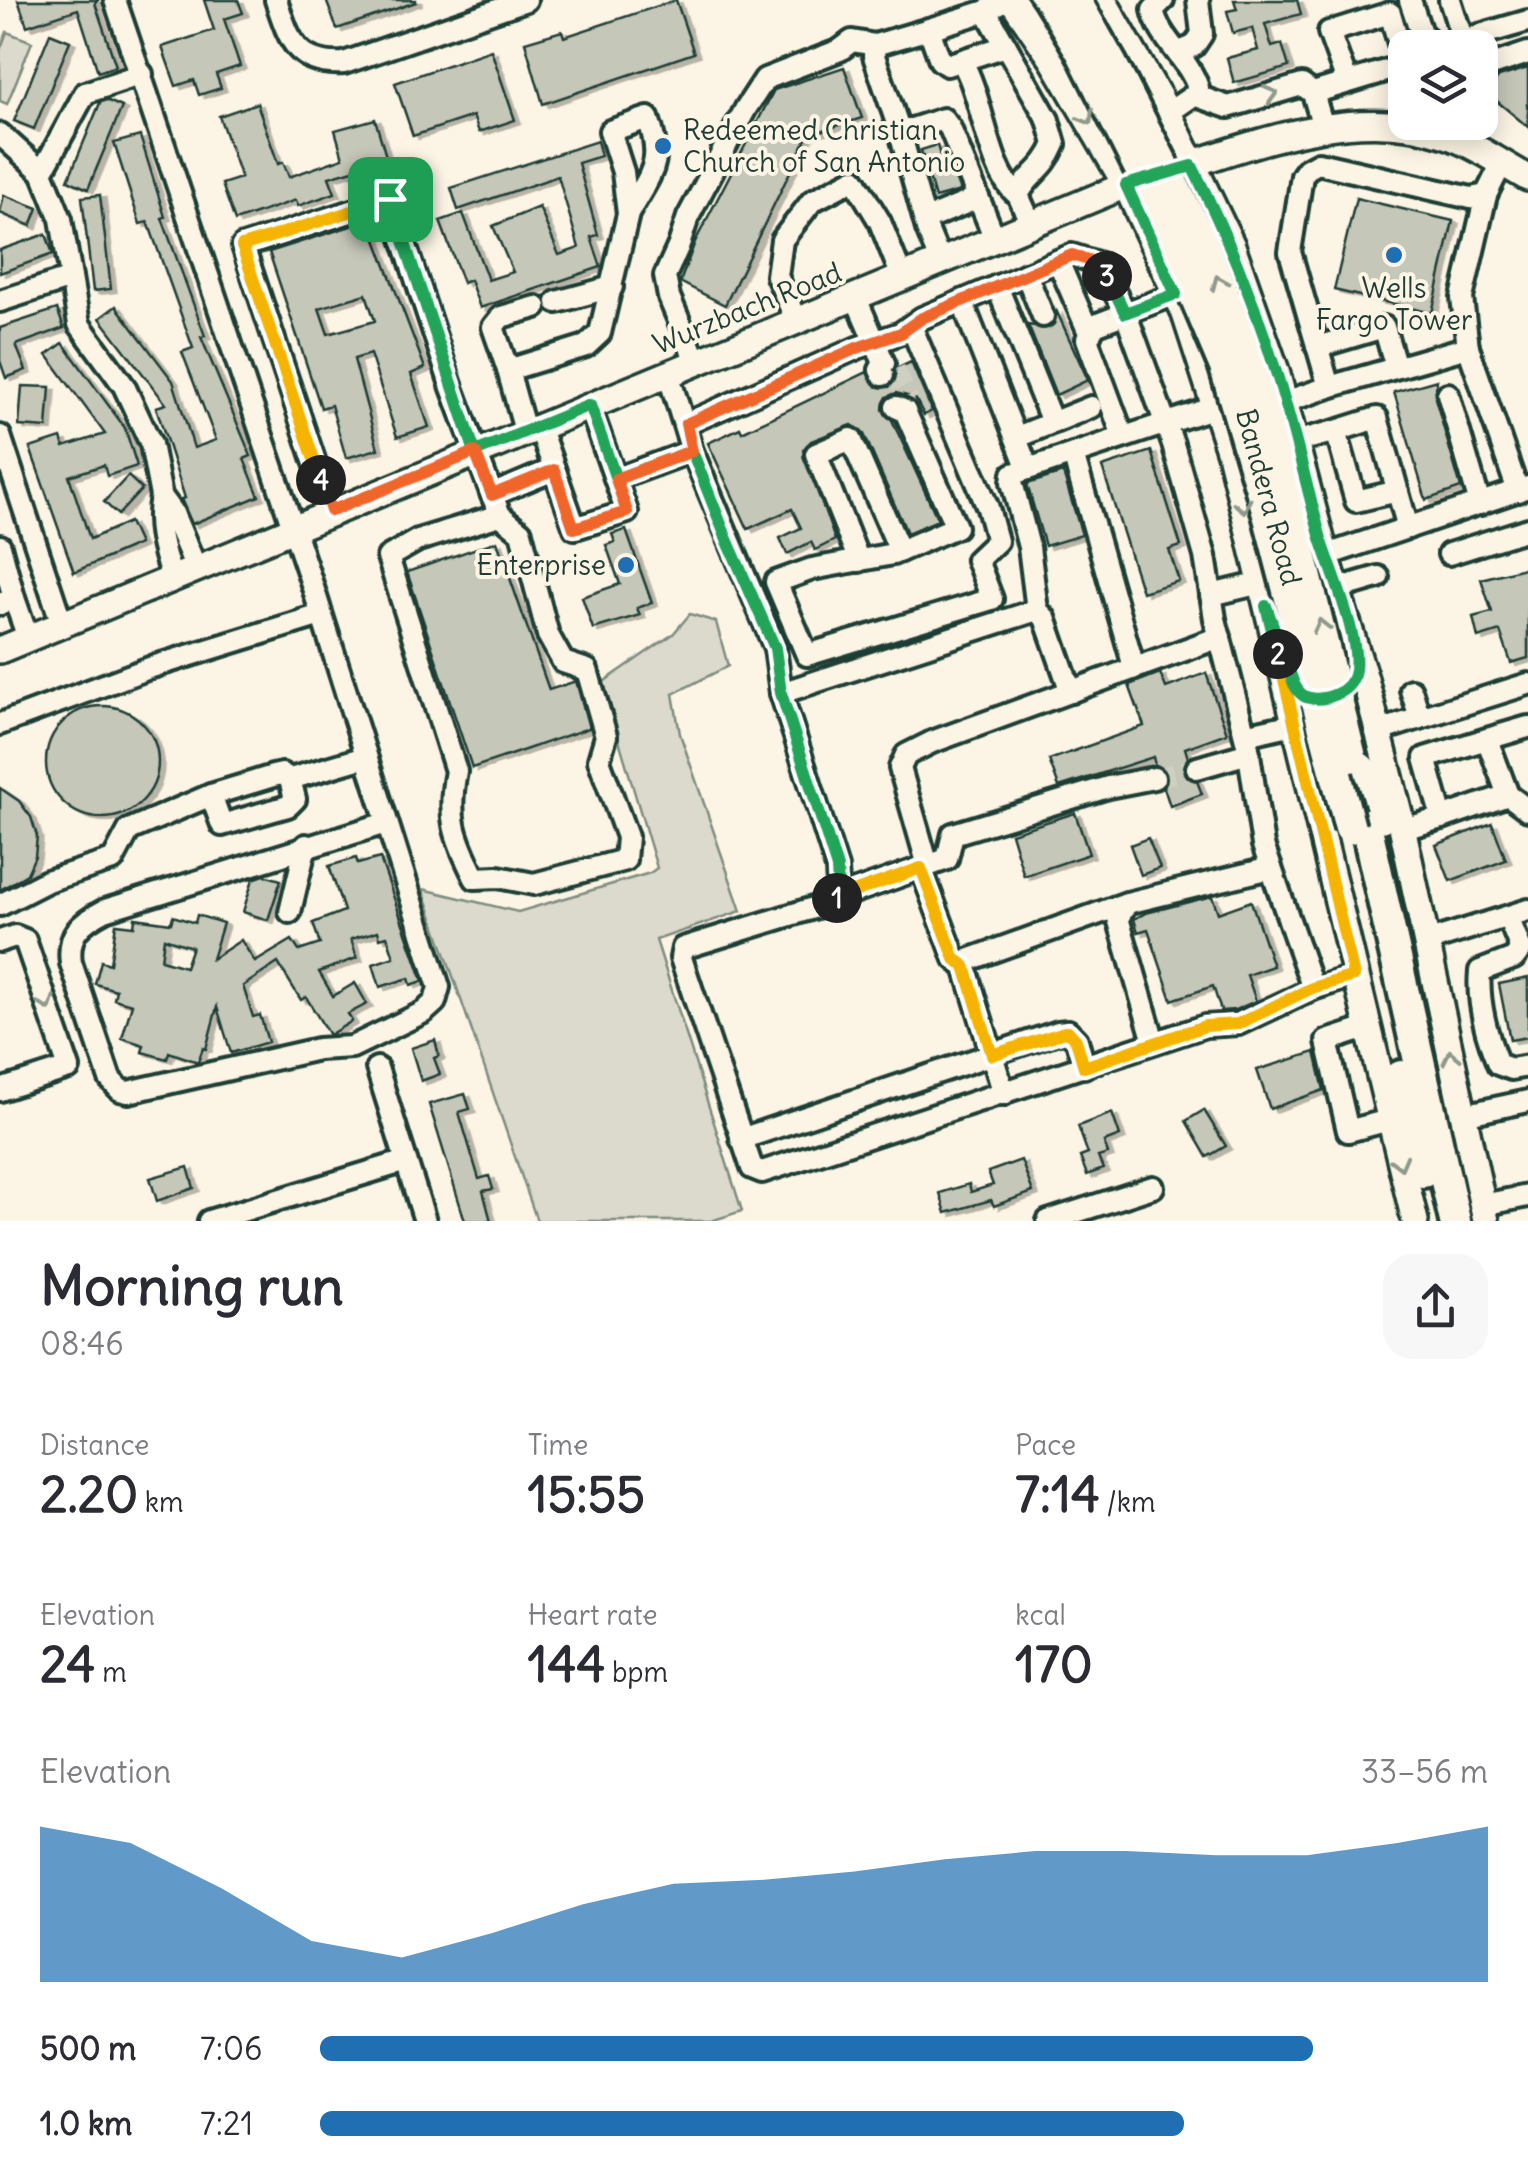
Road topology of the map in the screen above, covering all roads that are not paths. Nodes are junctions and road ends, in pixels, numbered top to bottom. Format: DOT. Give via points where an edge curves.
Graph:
graph roads {
  1 [pos="115,0"];
  2 [pos="276,0"];
  3 [pos="526,0"];
  4 [pos="1008,0"];
  5 [pos="1050,0"];
  6 [pos="1074,0"];
  7 [pos="1102,0"];
  8 [pos="1163,0"];
  9 [pos="1198,0"];
  10 [pos="1410,0"];
  11 [pos="1450,0"];
  12 [pos="986,11"];
  13 [pos="1528,20"];
  14 [pos="929,29"];
  15 [pos="1395,30"];
  16 [pos="1421,30"];
  17 [pos="1460,30"];
  18 [pos="1496,30"];
  19 [pos="1040,42"];
  20 [pos="874,45"];
  21 [pos="1179,52"];
  22 [pos="1010,53"];
  23 [pos="1528,54"];
  24 [pos="962,62"];
  25 [pos="1498,63"];
  26 [pos="1388,70"];
  27 [pos="142,74"];
  28 [pos="1064,78"];
  29 [pos="1347,82"];
  30 [pos="1313,92"];
  31 [pos="1033,93"];
  32 [pos="1194,96"];
  33 [pos="1168,113"];
  34 [pos="1388,124"];
  35 [pos="1323,127"];
  36 [pos="900,129"];
  37 [pos="0,134"];
  38 [pos="1459,140"];
  39 [pos="1502,163"];
  40 [pos="1192,166"];
  41 [pos="42,172"];
  42 [pos="1528,178"];
  43 [pos="1126,185"];
  44 [pos="1018,195"];
  45 [pos="1486,195"];
  46 [pos="978,198"];
  47 [pos="628,214"];
  48 [pos="925,220"];
  49 [pos="1030,224"];
  50 [pos="995,239"];
  51 [pos="1058,261"];
  52 [pos="940,262"];
  53 [pos="1026,274"];
  54 [pos="902,277"];
  55 [pos="71,278"];
  56 [pos="998,286"];
  57 [pos="612,287"];
  58 [pos="1176,294"];
  59 [pos="855,296"];
  60 [pos="0,301"];
  61 [pos="962,301"];
  62 [pos="1125,313"];
  63 [pos="1043,316"];
  64 [pos="796,320"];
  65 [pos="911,326"];
  66 [pos="1090,334"];
  67 [pos="876,342"];
  68 [pos="1317,347"];
  69 [pos="1468,347"];
  70 [pos="696,361"];
  71 [pos="1396,367"];
  72 [pos="888,369"];
  73 [pos="508,370"];
  74 [pos="668,373"];
  75 [pos="1329,387"];
  76 [pos="1448,394"];
  77 [pos="1284,402"];
  78 [pos="590,405"];
  79 [pos="903,406"];
  80 [pos="1091,407"];
  81 [pos="1215,407"];
  82 [pos="1052,422"];
  83 [pos="686,424"];
  84 [pos="1164,424"];
  85 [pos="532,429"];
  86 [pos="1336,431"];
  87 [pos="0,436"];
  88 [pos="1123,436"];
  89 [pos="1017,437"];
  90 [pos="1296,442"];
  91 [pos="692,451"];
  92 [pos="475,452"];
  93 [pos="1073,454"];
  94 [pos="1028,469"];
  95 [pos="554,470"];
  96 [pos="616,479"];
  97 [pos="1523,489"];
  98 [pos="1398,490"];
  99 [pos="492,495"];
  100 [pos="161,496"];
  101 [pos="1480,504"];
  102 [pos="331,511"];
  103 [pos="500,515"];
  104 [pos="291,527"];
  105 [pos="956,528"];
  106 [pos="1408,528"];
  107 [pos="1528,529"];
  108 [pos="0,546"];
  109 [pos="900,551"];
  110 [pos="1449,554"];
  111 [pos="1327,555"];
  112 [pos="977,560"];
  113 [pos="859,561"];
  114 [pos="196,568"];
  115 [pos="1378,577"];
  116 [pos="172,578"];
  117 [pos="1338,589"];
  118 [pos="1211,595"];
  119 [pos="1264,595"];
  120 [pos="7,601"];
  121 [pos="1037,610"];
  122 [pos="321,615"];
  123 [pos="62,624"];
  124 [pos="1348,625"];
  125 [pos="1220,637"];
  126 [pos="28,638"];
  127 [pos="0,650"];
  128 [pos="1134,667"];
  129 [pos="1528,684"];
  130 [pos="1411,690"];
  131 [pos="1071,692"];
  132 [pos="781,693"];
  133 [pos="2,718"];
  134 [pos="1420,718"];
  135 [pos="1294,724"];
  136 [pos="1528,727"];
  137 [pos="1379,731"];
  138 [pos="1487,739"];
  139 [pos="1247,744"];
  140 [pos="365,757"];
  141 [pos="1198,768"];
  142 [pos="1154,778"];
  143 [pos="290,779"];
  144 [pos="211,795"];
  145 [pos="1508,795"];
  146 [pos="1528,810"];
  147 [pos="1442,818"];
  148 [pos="386,823"];
  149 [pos="1358,826"];
  150 [pos="1403,829"];
  151 [pos="306,845"];
  152 [pos="1328,864"];
  153 [pos="925,867"];
  154 [pos="1271,868"];
  155 [pos="834,899"];
  156 [pos="1127,903"];
  157 [pos="0,904"];
  158 [pos="290,912"];
  159 [pos="1518,913"];
  160 [pos="1424,931"];
  161 [pos="0,941"];
  162 [pos="960,963"];
  163 [pos="1354,976"];
  164 [pos="1312,988"];
  165 [pos="1367,1028"];
  166 [pos="1154,1042"];
  167 [pos="992,1055"];
  168 [pos="1528,1066"];
  169 [pos="1084,1067"];
  170 [pos="377,1068"];
  171 [pos="0,1090"];
  172 [pos="1004,1094"];
  173 [pos="1528,1101"];
  174 [pos="1463,1115"];
  175 [pos="1388,1120"];
  176 [pos="741,1139"];
  177 [pos="406,1161"];
  178 [pos="1152,1188"];
  179 [pos="1528,1196"];
  180 [pos="1484,1213"];
  181 [pos="210,1221"];
  182 [pos="425,1221"];
  183 [pos="1048,1221"];
  184 [pos="1415,1221"];
  185 [pos="1436,1221"];
  186 [pos="1455,1221"];
  1 -- 27 [label="street"];
  2 -- 3 [label="street" via="295,46 312,60 344,63"];
  4 -- 12 [label="street"];
  4 -- 19 [label="main road, Bandera Road"];
  5 -- 149 [label="highway, bridge" via="1149,186 1225,366"];
  149 -- 6 [label="highway, one-way, bridge" via="1326,644 1256,372 1198,233"];
  7 -- 33 [label="main road, Bandera Road"];
  8 -- 21 [label="street" via="1153,10 1155,20"];
  9 -- 21 [label="street" via="1202,34"];
  10 -- 16 [label="street"];
  11 -- 17 [label="street"];
  12 -- 14 [label="street"];
  12 -- 22 [label="street"];
  13 -- 18 [label="street"];
  14 -- 20 [label="street"];
  14 -- 24 [label="street" via="940,60"];
  15 -- 29 [label="street" via="1390,13 1329,32"];
  19 -- 22 [label="street"];
  19 -- 28 [label="main road, Bandera Road"];
  20 -- 36 [label="street"];
  20 -- 70 [label="street" via="852,41 765,79 746,108 664,276"];
  21 -- 32 [label="street" via="1198,88"];
  22 -- 24 [label="street"];
  22 -- 31 [label="street"];
  23 -- 25 [label="street"];
  24 -- 44 [label="street" via="1008,188"];
  26 -- 29 [label="street"];
  27 -- 41 [label="street" via="85,93"];
  27 -- 104 [label="street"];
  28 -- 31 [label="street"];
  28 -- 43 [label="main road, Bandera Road, one-way"];
  29 -- 30 [label="street"];
  32 -- 30 [label="street, one-way" via="1228,107 1302,86"];
  30 -- 35 [label="street"];
  31 -- 44 [label="street" via="1055,144"];
  32 -- 33 [label="street"];
  33 -- 40 [label="main road, Bandera Road"];
  34 -- 35 [label="main road, Wurzbach Road"];
  35 -- 40 [label="main road, Wurzbach Road"];
  36 -- 46 [label="street" via="943,119"];
  36 -- 48 [label="street"];
  37 -- 41 [label="street"];
  38 -- 39 [label="main road, Wurzbach Road"];
  39 -- 42 [label="main road, Wurzbach Road"];
  39 -- 45 [label="street"];
  40 -- 43 [label="main road, Wurzbach Road"];
  40 -- 77 [label="main road, Bandera Road" via="1232,246"];
  41 -- 55 [label="street" via="61,219"];
  43 -- 49 [label="main road, Wurzbach Road"];
  43 -- 58 [label="main road, Bandera Road"];
  44 -- 49 [label="street"];
  45 -- 68 [label="street" via="1470,198 1318,163 1307,169 1290,252"];
  45 -- 69 [label="street" via="1462,298"];
  46 -- 48 [label="street"];
  46 -- 50 [label="street"];
  47 -- 57 [label="street"];
  48 -- 52 [label="street"];
  49 -- 50 [label="main road, Wurzbach Road"];
  50 -- 52 [label="main road, Wurzbach Road"];
  51 -- 53 [label="street"];
  51 -- 62 [label="street" via="1072,255 1101,264"];
  51 -- 66 [label="street"];
  52 -- 54 [label="main road, Wurzbach Road"];
  53 -- 56 [label="street"];
  53 -- 63 [label="street"];
  54 -- 59 [label="main road, Wurzbach Road"];
  54 -- 64 [label="street" via="854,179 812,201 782,240 777,276"];
  55 -- 60 [label="street"];
  55 -- 100 [label="street" via="78,324 124,386 151,444"];
  56 -- 61 [label="street"];
  56 -- 82 [label="street"];
  57 -- 73 [label="street" via="600,333 586,346"];
  57 -- 73 [label="street" via="501,316 493,327"];
  58 -- 62 [label="street"];
  58 -- 81 [label="main road, Bandera Road"];
  59 -- 64 [label="main road, Wurzbach Road"];
  59 -- 67 [label="street"];
  61 -- 65 [label="street"];
  61 -- 89 [label="street"];
  62 -- 66 [label="street"];
  62 -- 84 [label="street"];
  64 -- 70 [label="main road, Wurzbach Road"];
  65 -- 67 [label="street"];
  65 -- 112 [label="street" via="998,541"];
  66 -- 88 [label="street"];
  67 -- 72 [label="street"];
  67 -- 83 [label="street"];
  68 -- 71 [label="street" via="1384,327"];
  68 -- 75 [label="street"];
  69 -- 71 [label="street"];
  69 -- 97 [label="street"];
  70 -- 74 [label="main road, Wurzbach Road"];
  71 -- 75 [label="street"];
  73 -- 85 [label="street"];
  74 -- 78 [label="main road, Wurzbach Road"];
  74 -- 83 [label="street"];
  75 -- 77 [label="street"];
  76 -- 101 [label="street"];
  77 -- 90 [label="main road, Bandera Road"];
  78 -- 85 [label="main road, Wurzbach Road"];
  78 -- 96 [label="street"];
  79 -- 105 [label="street"];
  80 -- 82 [label="street"];
  81 -- 84 [label="street"];
  81 -- 119 [label="main road, Bandera Road, one-way"];
  82 -- 89 [label="street"];
  83 -- 91 [label="street"];
  84 -- 88 [label="street"];
  84 -- 118 [label="street"];
  85 -- 92 [label="main road, Wurzbach Road"];
  85 -- 95 [label="street"];
  86 -- 90 [label="street"];
  86 -- 98 [label="street" via="1356,501"];
  86 -- 98 [label="street" via="1377,418"];
  87 -- 123 [label="street"];
  88 -- 93 [label="street"];
  89 -- 94 [label="street"];
  90 -- 111 [label="main road, Bandera Road"];
  91 -- 96 [label="street"];
  91 -- 132 [label="street" via="775,648"];
  92 -- 99 [label="street"];
  92 -- 102 [label="main road, Wurzbach Road"];
  92 -- 102 [label="street" via="390,199 242,246"];
  93 -- 94 [label="street"];
  93 -- 128 [label="street"];
  94 -- 121 [label="street" via="1013,474 1012,482"];
  95 -- 96 [label="street" via="574,528 627,512"];
  95 -- 99 [label="street"];
  97 -- 101 [label="street"];
  98 -- 106 [label="street"];
  99 -- 103 [label="street"];
  100 -- 114 [label="street"];
  100 -- 116 [label="street" via="157,513"];
  101 -- 106 [label="street"];
  102 -- 104 [label="main road, Wurzbach Road"];
  103 -- 103 [label="street" via="418,540 388,557 456,771 450,805 459,847 475,878 534,884 625,860 628,836 599,760 606,736 587,670 563,662 548,635 521,532"];
  104 -- 114 [label="main road, Wurzbach Road"];
  104 -- 122 [label="street"];
  105 -- 109 [label="street"];
  105 -- 112 [label="street"];
  106 -- 111 [label="street"];
  107 -- 110 [label="street"];
  108 -- 120 [label="street"];
  109 -- 113 [label="street"];
  109 -- 113 [label="street" via="850,438 816,454"];
  111 -- 117 [label="main road, Bandera Road"];
  112 -- 113 [label="street" via="992,599 807,654 776,582"];
  114 -- 116 [label="main road, Wurzbach Road"];
  115 -- 117 [label="street"];
  116 -- 123 [label="main road, Wurzbach Road"];
  117 -- 124 [label="main road, Bandera Road"];
  118 -- 119 [label="street"];
  118 -- 125 [label="street"];
  119 -- 124 [label="main road" via="1294,684 1308,698 1332,695 1354,678"];
  119 -- 135 [label="main road, Bandera Road"];
  120 -- 126 [label="street"];
  121 -- 131 [label="street"];
  121 -- 132 [label="street"];
  122 -- 133 [label="street"];
  122 -- 140 [label="street"];
  123 -- 126 [label="main road, Wurzbach Road"];
  124 -- 137 [label="main road, Bandera Road"];
  125 -- 128 [label="street"];
  125 -- 139 [label="street"];
  126 -- 127 [label="main road, Wurzbach Road"];
  128 -- 131 [label="street"];
  129 -- 134 [label="street"];
  130 -- 134 [label="street"];
  131 -- 153 [label="street" via="906,754 900,768"];
  132 -- 155 [label="street" via="837,868"];
  134 -- 137 [label="street"];
  135 -- 139 [label="street"];
  135 -- 152 [label="main road, Bandera Road"];
  136 -- 138 [label="street"];
  137 -- 150 [label="main road, Bandera Road"];
  138 -- 145 [label="street"];
  138 -- 147 [label="street" via="1425,758"];
  139 -- 141 [label="street"];
  139 -- 154 [label="street"];
  140 -- 143 [label="street"];
  140 -- 148 [label="street"];
  142 -- 153 [label="street" via="952,834 946,859"];
  143 -- 144 [label="street" via="282,774"];
  143 -- 144 [label="street" via="295,799 288,806 222,825"];
  144 -- 157 [label="street" via="129,830 112,860"];
  145 -- 146 [label="street"];
  145 -- 147 [label="street"];
  147 -- 150 [label="street"];
  148 -- 151 [label="street"];
  148 -- 151 [label="street" via="436,970 435,1002 352,1047 120,1090 110,1080 71,964 73,933 105,910"];
  149 -- 185 [label="highway" via="1408,1106"];
  149 -- 186 [label="highway"];
  150 -- 160 [label="main road, Bandera Road"];
  151 -- 158 [label="street"];
  152 -- 160 [label="main road" via="1322,778 1328,770 1361,766 1377,793 1399,885"];
  152 -- 163 [label="main road, Bandera Road"];
  153 -- 155 [label="street"];
  153 -- 162 [label="street"];
  154 -- 156 [label="street"];
  154 -- 164 [label="street"];
  155 -- 176 [label="street" via="684,948 681,958"];
  156 -- 162 [label="street"];
  156 -- 166 [label="street" via="1118,918"];
  159 -- 160 [label="street"];
  159 -- 168 [label="street" via="1521,949 1480,971 1479,983 1498,1064"];
  174 -- 160 [label="main road, Bandera Road, one-way"];
  161 -- 171 [label="street, one-way" via="26,940 68,1068"];
  162 -- 167 [label="street"];
  163 -- 164 [label="street"];
  163 -- 165 [label="main road, Bandera Road"];
  164 -- 166 [label="street" via="1238,1024"];
  165 -- 175 [label="main road, Bandera Road"];
  165 -- 175 [label="street" via="1327,1041 1348,1130"];
  166 -- 169 [label="street"];
  167 -- 169 [label="street" via="1068,1031"];
  167 -- 172 [label="street"];
  167 -- 176 [label="street"];
  169 -- 172 [label="street"];
  170 -- 177 [label="street"];
  172 -- 176 [label="street" via="762,1172 752,1168"];
  173 -- 174 [label="street"];
  174 -- 180 [label="main road, Bandera Road"];
  175 -- 184 [label="main road, Bandera Road, one-way"];
  177 -- 181 [label="street"];
  177 -- 182 [label="street"];
  178 -- 183 [label="street"];
  179 -- 180 [label="street"];
}
